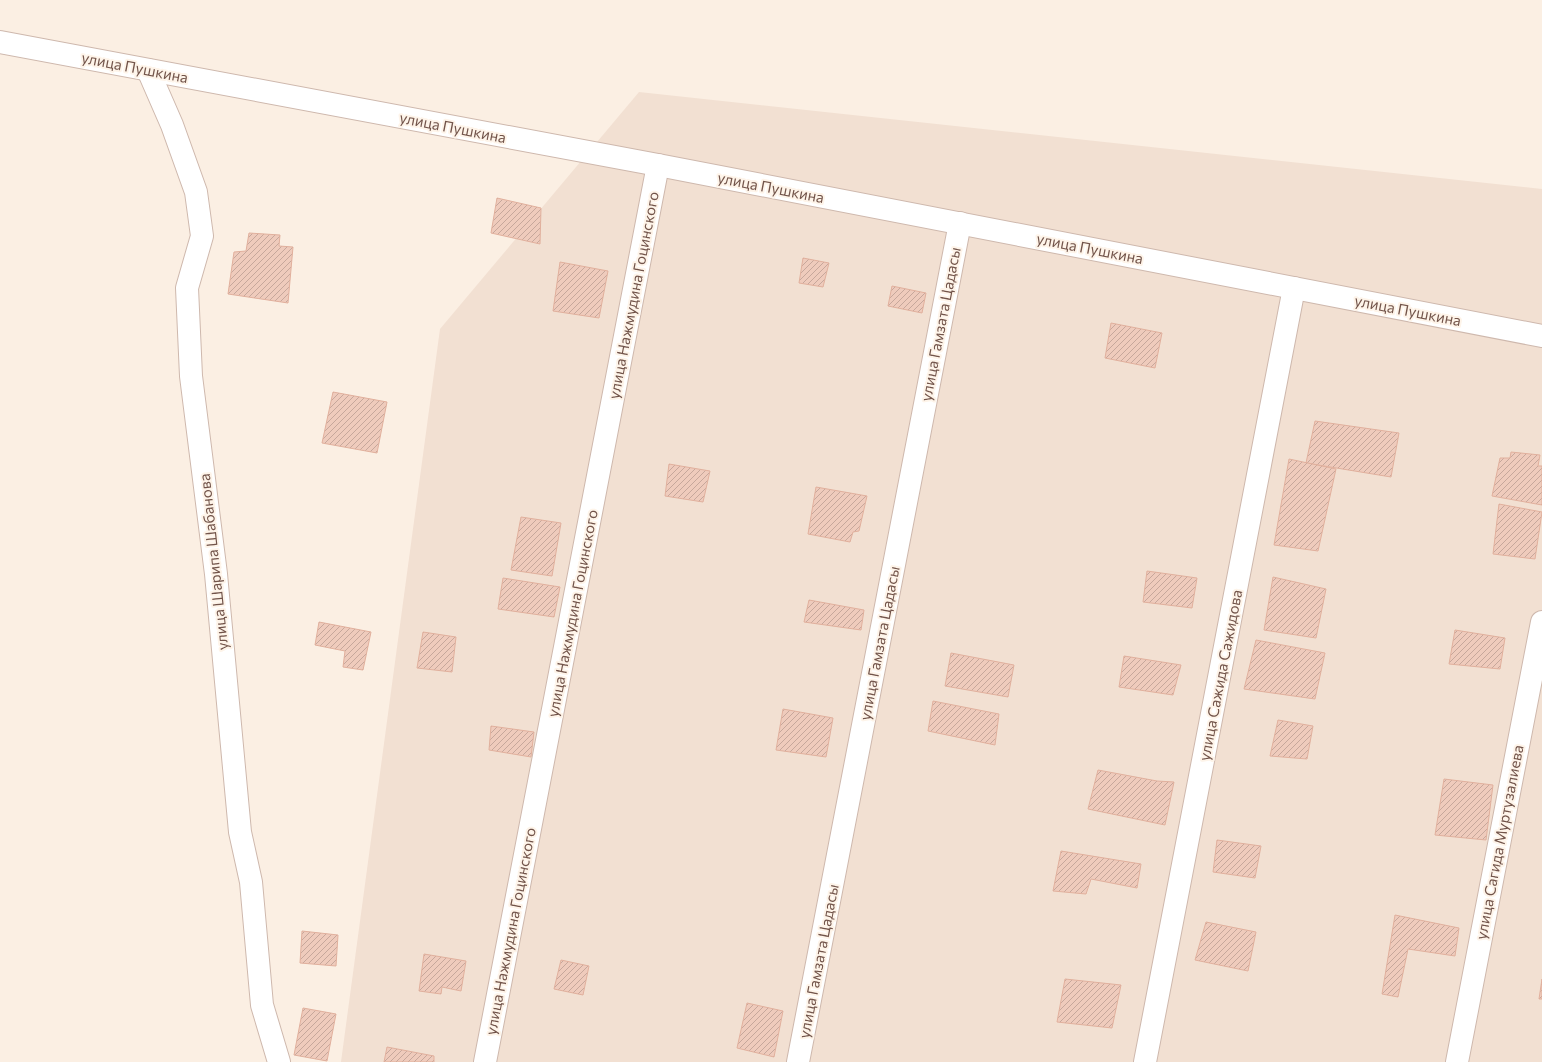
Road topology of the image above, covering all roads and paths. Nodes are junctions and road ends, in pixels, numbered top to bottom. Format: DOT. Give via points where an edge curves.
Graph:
graph roads {
  1 [pos="0,42"];
  2 [pos="148,70"];
  3 [pos="658,165"];
  4 [pos="960,223"];
  5 [pos="1294,288"];
  6 [pos="1542,336"];
  7 [pos="1542,622"];
  8 [pos="279,1062"];
  9 [pos="485,1062"];
  10 [pos="798,1062"];
  11 [pos="1145,1062"];
  12 [pos="1457,1062"];
  1 -- 2 [label="street, улица Пушкина"];
  2 -- 3 [label="street, улица Пушкина"];
  2 -- 8 [label="street, улица Шарипа Шабанова" via="172,125 196,192 202,236 187,288 190,376 216,574 240,832 251,882 262,1005"];
  3 -- 4 [label="street, улица Пушкина"];
  3 -- 9 [label="street, улица Нажмудина Гоцинского"];
  4 -- 5 [label="street, улица Пушкина"];
  4 -- 10 [label="street, улица Гамзата Цадасы"];
  5 -- 6 [label="street, улица Пушкина"];
  5 -- 11 [label="street, улица Сажида Сажидова"];
  7 -- 12 [label="street, улица Сагида Муртузалиева"];
}
